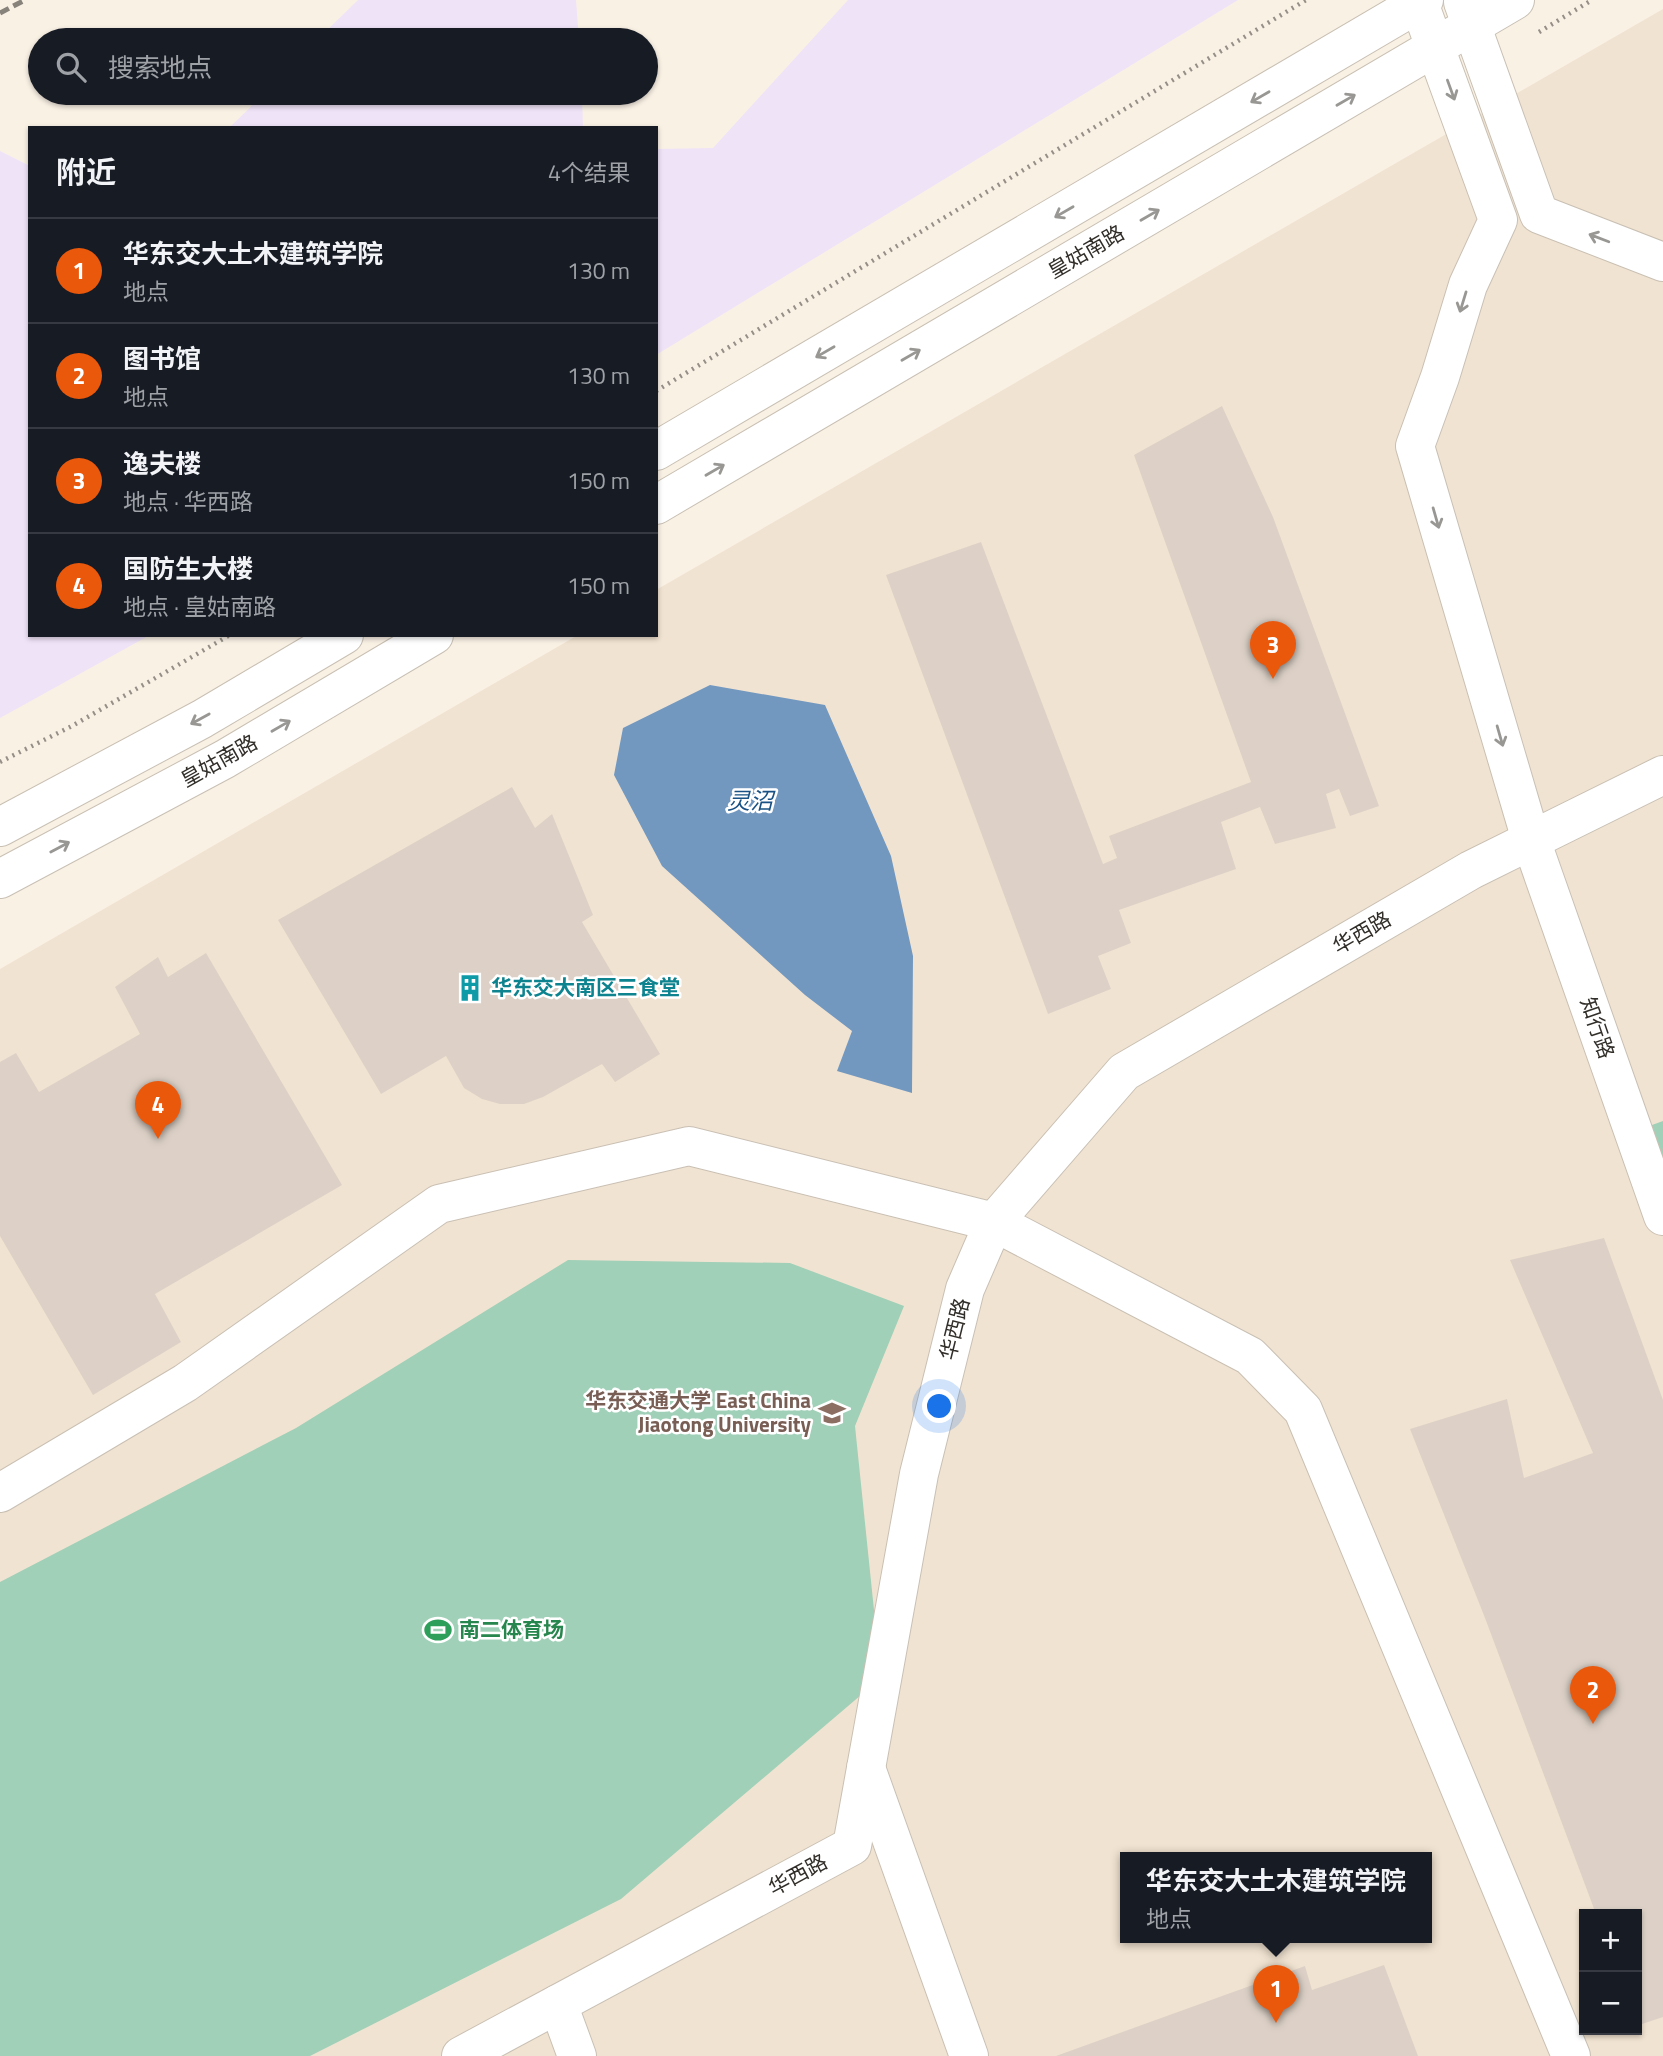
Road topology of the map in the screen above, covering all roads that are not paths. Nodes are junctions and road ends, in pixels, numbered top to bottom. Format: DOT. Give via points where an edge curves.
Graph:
graph roads {
  1 [pos="1515,0"];
  2 [pos="1421,2"];
  3 [pos="1467,13"];
  4 [pos="1435,47"];
  5 [pos="1663,262"];
  6 [pos="658,451"];
  7 [pos="658,504"];
  8 [pos="341,637"];
  9 [pos="432,637"];
  10 [pos="1663,775"];
  11 [pos="0,827"];
  12 [pos="1531,840"];
  13 [pos="0,879"];
  14 [pos="1663,1216"];
  15 [pos="994,1222"];
  16 [pos="0,1493"];
  17 [pos="866,1766"];
  18 [pos="558,2004"];
  19 [pos="461,2056"];
  20 [pos="577,2056"];
  21 [pos="969,2056"];
  22 [pos="1571,2056"];
  1 -- 3 [label="street, 皇姑南路"];
  2 -- 4 [label="street, 知行路"];
  2 -- 6 [label="street, one-way"];
  3 -- 4 [label="street, 皇姑南路"];
  5 -- 3 [label="street, one-way" via="1539,214"];
  7 -- 4 [label="street, 皇姑南路, one-way"];
  4 -- 12 [label="street, 知行路, one-way" via="1498,220 1468,285 1415,446"];
  8 -- 11 [label="street, one-way" via="202,719"];
  13 -- 9 [label="street, 皇姑南路, one-way" via="225,759"];
  10 -- 12 [label="street, 华西路"];
  12 -- 14 [label="street, 知行路"];
  12 -- 15 [label="street, 华西路" via="1471,870 1124,1072"];
  15 -- 16 [label="street" via="689,1146 439,1205 185,1383"];
  15 -- 17 [label="street, 华西路" via="965,1289 919,1474"];
  15 -- 22 [label="street" via="1250,1356 1303,1410"];
  17 -- 18 [label="street, 华西路" via="852,1846"];
  17 -- 21 [label="street"];
  18 -- 19 [label="street, 华西路"];
  18 -- 20 [label="street"];
}
